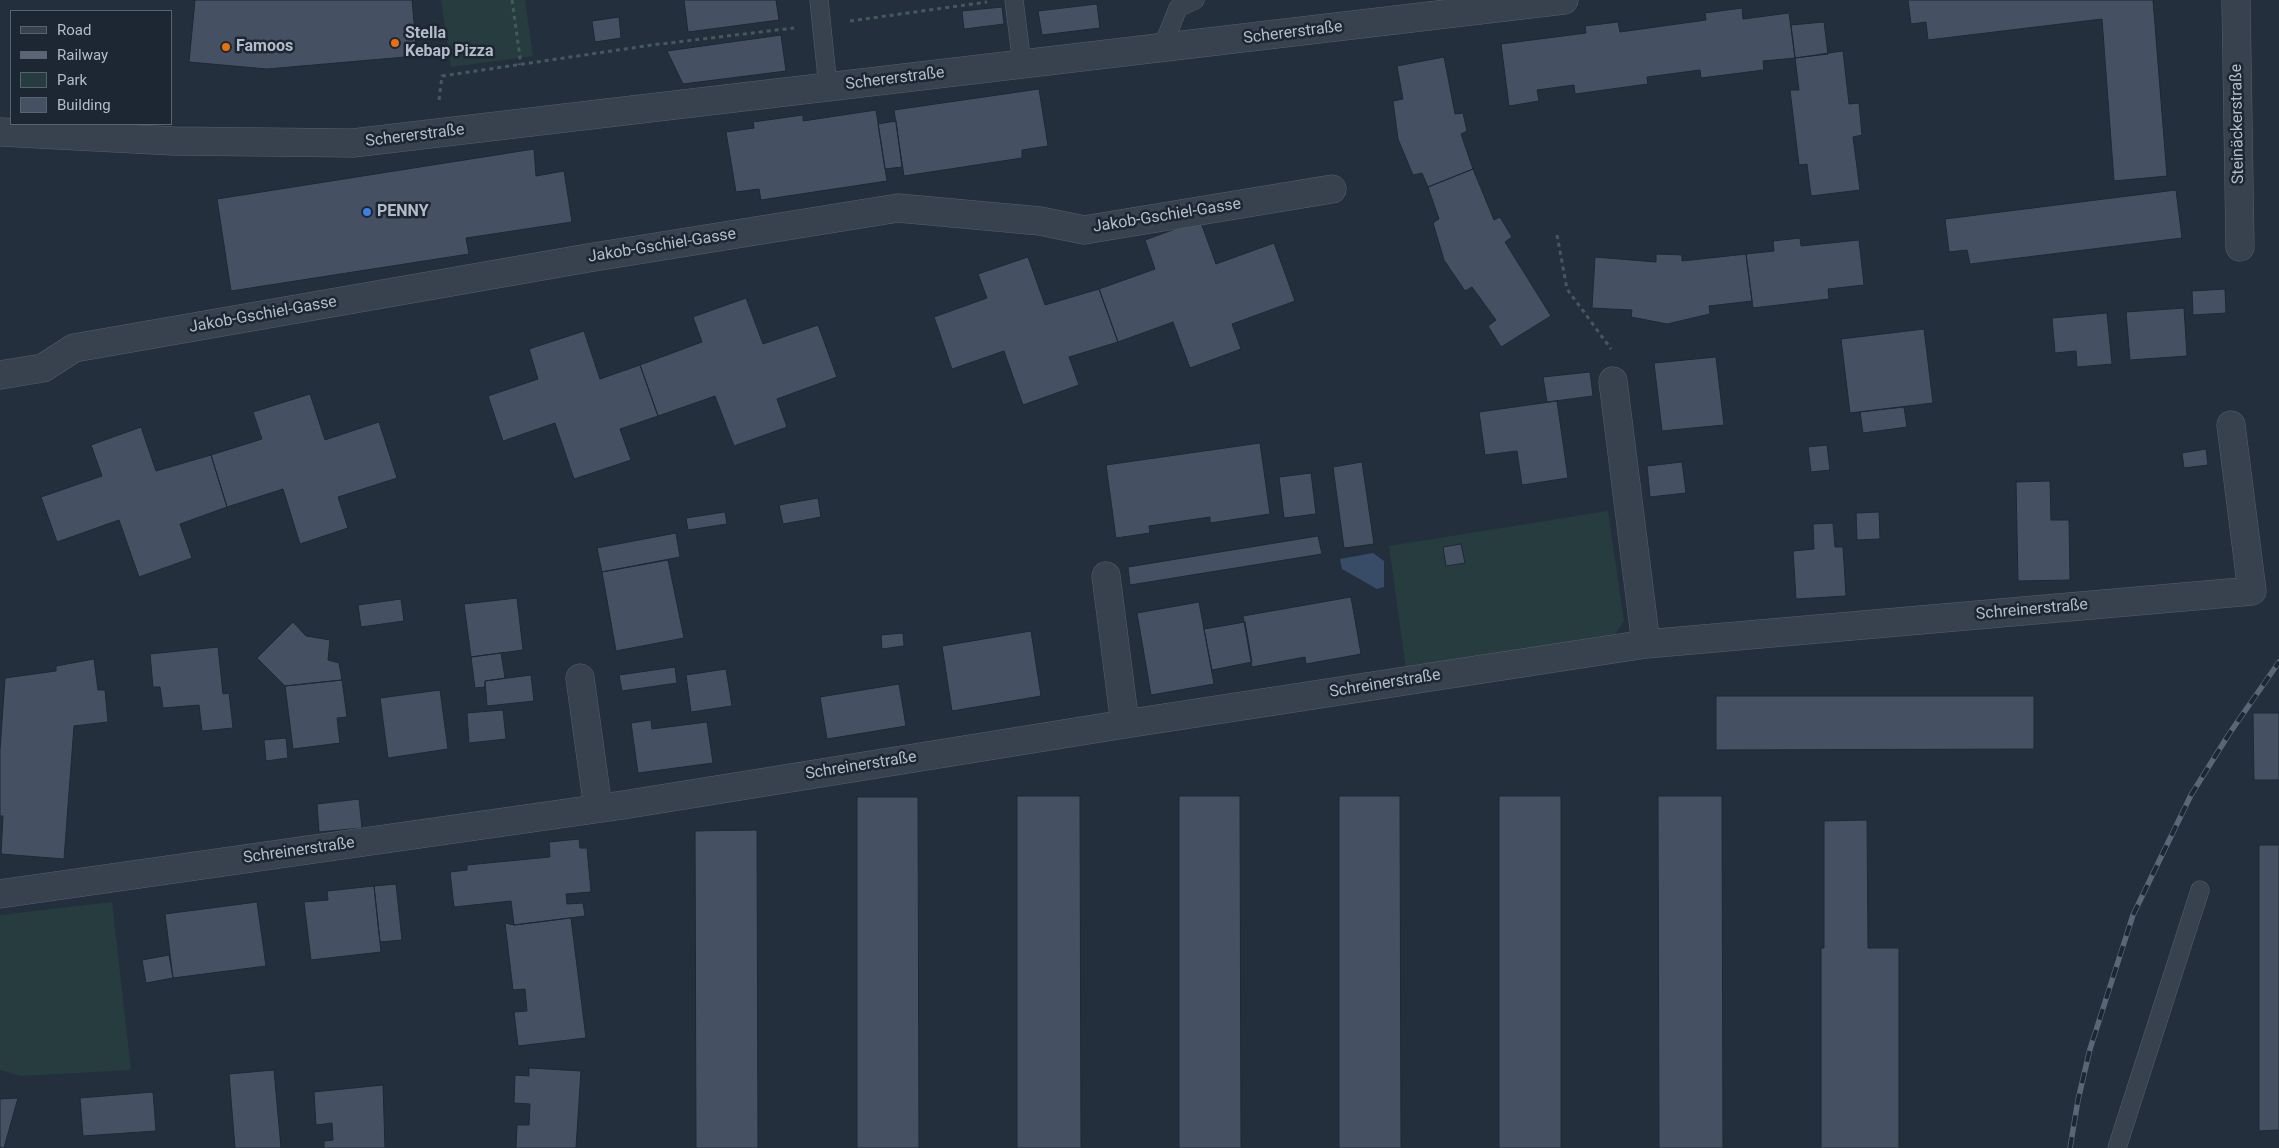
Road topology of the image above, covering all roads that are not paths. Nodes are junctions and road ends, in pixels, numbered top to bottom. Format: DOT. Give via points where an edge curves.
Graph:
graph roads {
  1 [pos="818,0"];
  2 [pos="1014,0"];
  3 [pos="1195,0"];
  4 [pos="1564,0"];
  5 [pos="2236,0"];
  6 [pos="1162,48"];
  7 [pos="1022,64"];
  8 [pos="828,86"];
  9 [pos="0,132"];
  10 [pos="1332,189"];
  11 [pos="2240,247"];
  12 [pos="0,375"];
  13 [pos="1613,381"];
  14 [pos="2231,425"];
  15 [pos="1106,576"];
  16 [pos="1646,644"];
  17 [pos="580,678"];
  18 [pos="1125,724"];
  19 [pos="598,808"];
  20 [pos="2200,890"];
  21 [pos="0,894"];
  22 [pos="2117,1148"];
  1 -- 8 [label="lane, Schererstraße"];
  2 -- 7 [label="lane"];
  3 -- 6 [label="lane" via="1178,8"];
  4 -- 6 [label="street, Schererstraße"];
  5 -- 11 [label="street, Steinäckerstraße"];
  6 -- 7 [label="street, Schererstraße"];
  7 -- 8 [label="street, Schererstraße"];
  8 -- 9 [label="street, Schererstraße" via="353,143 173,141"];
  10 -- 12 [label="street, Jakob-Gschiel-Gasse" via="1084,230 1040,221 898,208 588,258 74,348 43,368"];
  13 -- 16 [label="street"];
  14 -- 16 [label="street, Schreinerstraße" via="2252,591"];
  15 -- 18 [label="street"];
  16 -- 18 [label="street, Schreinerstraße"];
  17 -- 19 [label="street"];
  18 -- 19 [label="street, Schreinerstraße"];
  19 -- 21 [label="street, Schreinerstraße"];
  20 -- 22 [label="lane"];
}
